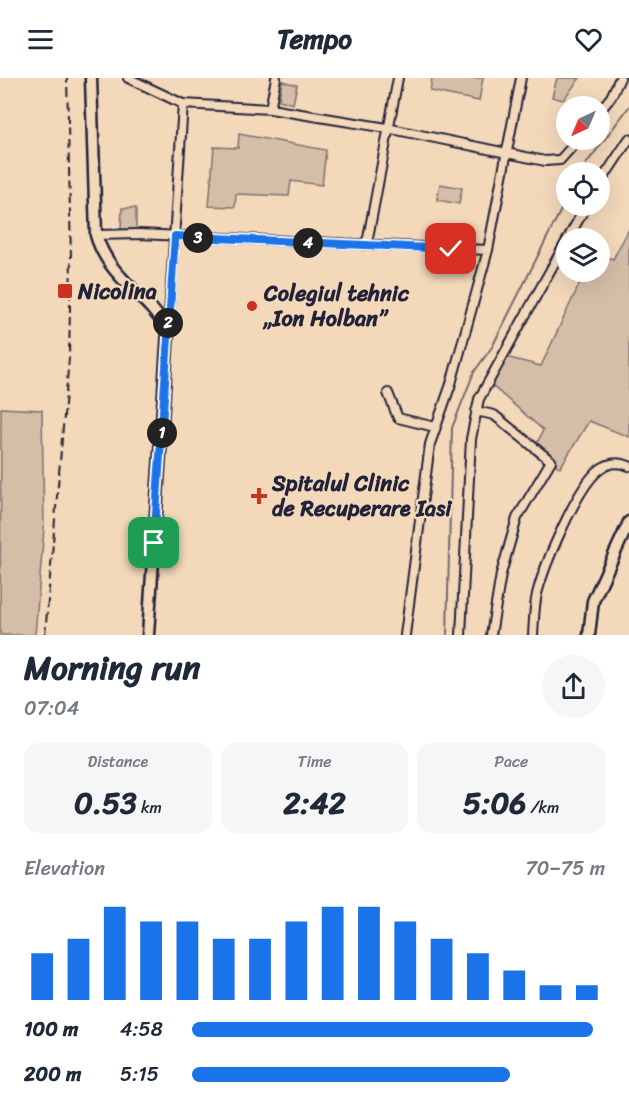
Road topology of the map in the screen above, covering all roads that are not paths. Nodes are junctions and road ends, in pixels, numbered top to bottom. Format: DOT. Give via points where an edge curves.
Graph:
graph roads {
  1 [pos="91,78"];
  2 [pos="128,78"];
  3 [pos="276,78"];
  4 [pos="398,78"];
  5 [pos="521,78"];
  6 [pos="620,78"];
  7 [pos="610,98"];
  8 [pos="183,104"];
  9 [pos="270,109"];
  10 [pos="387,128"];
  11 [pos="629,139"];
  12 [pos="569,150"];
  13 [pos="506,153"];
  14 [pos="610,168"];
  15 [pos="580,216"];
  16 [pos="96,236"];
  17 [pos="175,236"];
  18 [pos="363,245"];
  19 [pos="488,250"];
  20 [pos="168,331"];
  21 [pos="388,393"];
  22 [pos="476,411"];
  23 [pos="435,427"];
  24 [pos="629,466"];
  25 [pos="629,522"];
  26 [pos="148,635"];
  27 [pos="405,635"];
  28 [pos="461,635"];
  29 [pos="491,635"];
  30 [pos="533,635"];
  31 [pos="589,635"];
  1 -- 16 [label="street"];
  2 -- 8 [label="street"];
  3 -- 9 [label="street"];
  4 -- 10 [label="street"];
  5 -- 13 [label="street"];
  6 -- 7 [label="street"];
  8 -- 9 [label="street"];
  8 -- 17 [label="street"];
  9 -- 10 [label="street"];
  10 -- 13 [label="street"];
  10 -- 18 [label="street" via="368,238"];
  11 -- 14 [label="street"];
  12 -- 13 [label="street" via="560,159 544,161"];
  13 -- 19 [label="street"];
  15 -- 22 [label="street" via="487,382"];
  16 -- 17 [label="street"];
  16 -- 20 [label="street" via="107,262 153,309"];
  17 -- 18 [label="street"];
  17 -- 20 [label="street"];
  18 -- 19 [label="street"];
  19 -- 23 [label="street"];
  20 -- 26 [label="street"];
  21 -- 23 [label="street" via="398,418"];
  22 -- 28 [label="street" via="471,439"];
  22 -- 29 [label="street" via="494,415 551,461 517,518 501,574"];
  23 -- 27 [label="street"];
  24 -- 30 [label="street" via="607,465 586,484 545,568 537,595"];
  25 -- 31 [label="street" via="592,601"];
}
